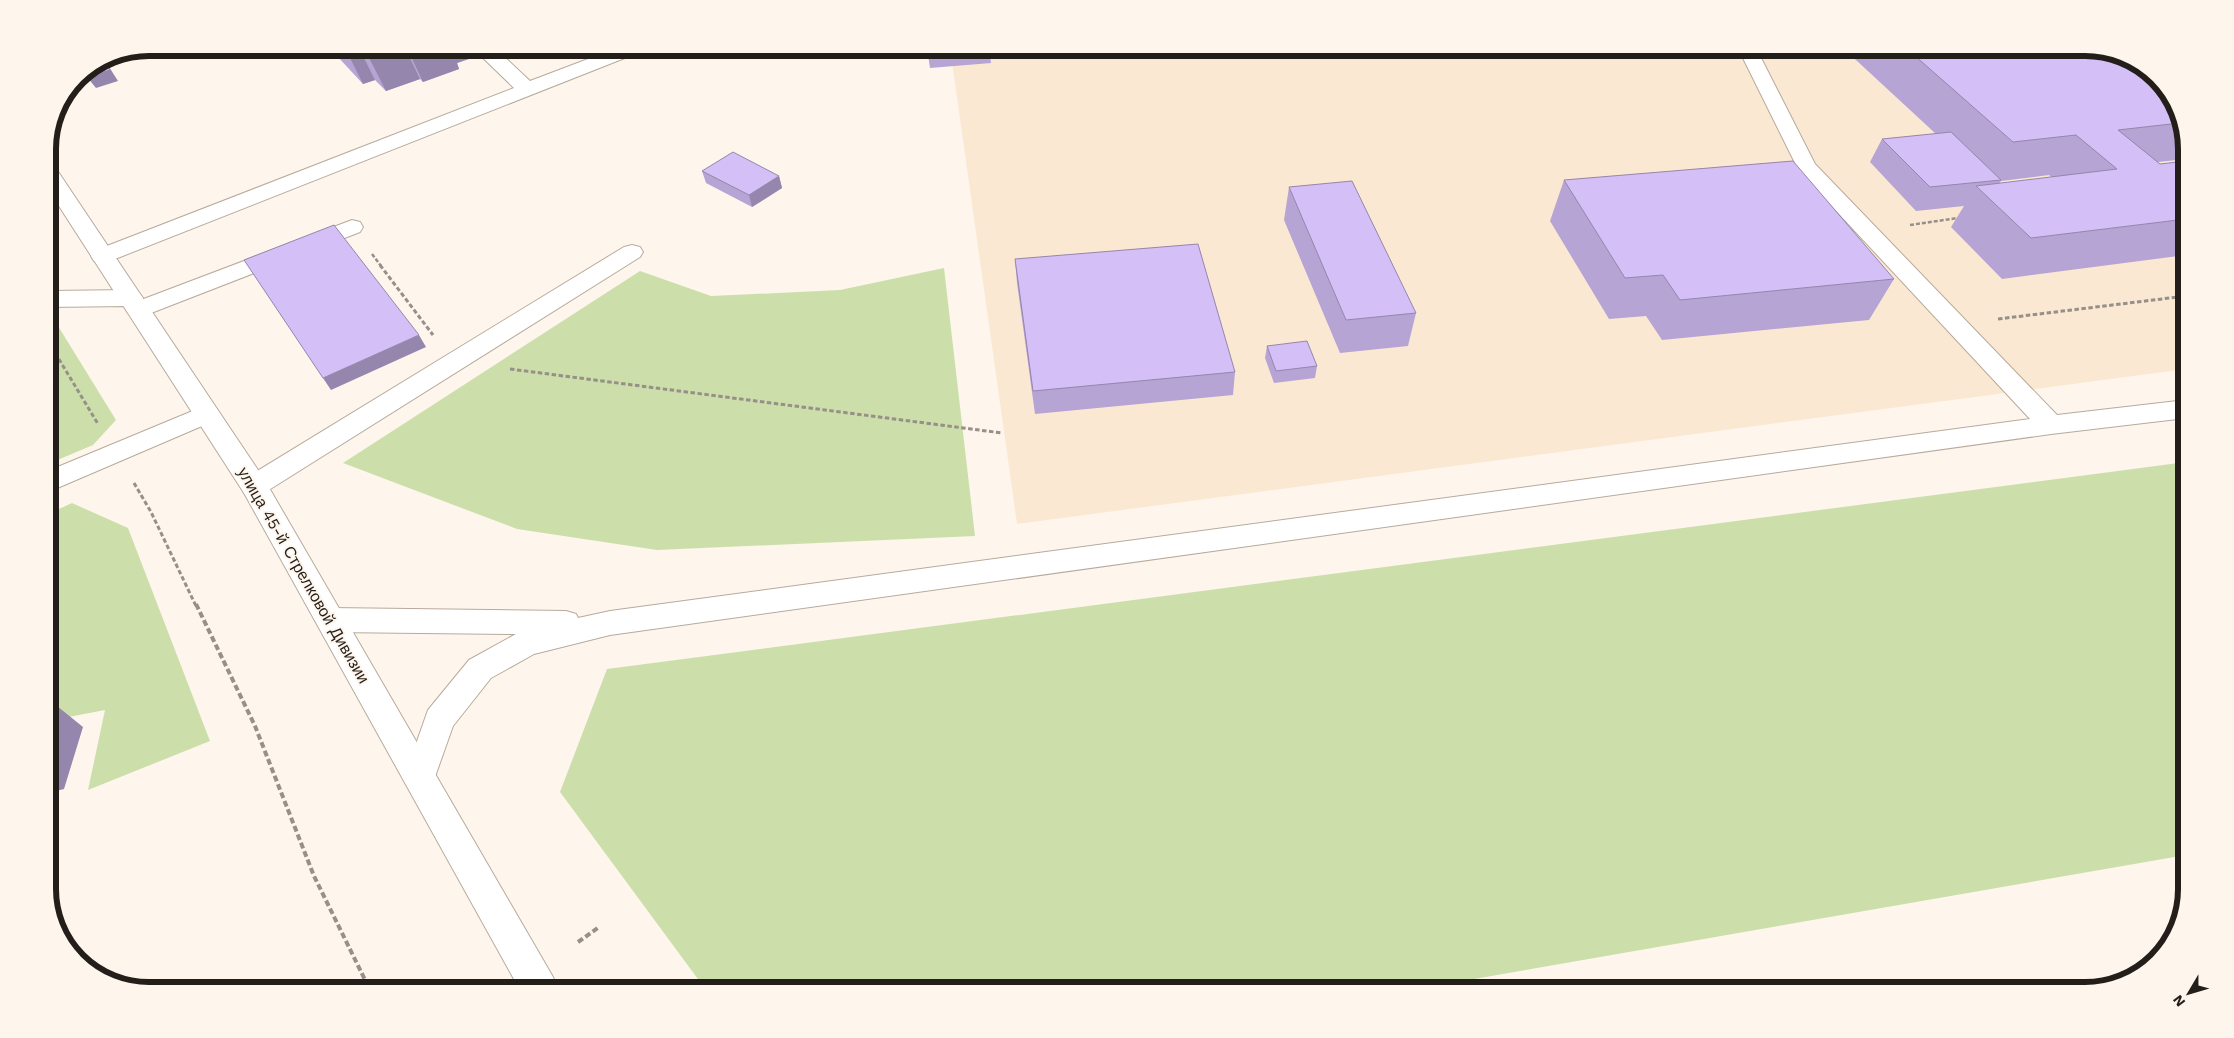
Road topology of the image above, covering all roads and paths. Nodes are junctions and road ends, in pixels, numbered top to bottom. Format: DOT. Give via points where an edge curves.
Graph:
graph roads {
  1 [pos="492,56"];
  2 [pos="613,56"];
  3 [pos="1751,56"];
  4 [pos="527,89"];
  5 [pos="56,185"];
  6 [pos="1965,217"];
  7 [pos="352,227"];
  8 [pos="1867,232"];
  9 [pos="632,252"];
  10 [pos="102,256"];
  11 [pos="2178,297"];
  12 [pos="56,299"];
  13 [pos="134,304"];
  14 [pos="1955,324"];
  15 [pos="56,354"];
  16 [pos="453,362"];
  17 [pos="2178,410"];
  18 [pos="208,414"];
  19 [pos="2051,425"];
  20 [pos="1002,433"];
  21 [pos="116,454"];
  22 [pos="56,479"];
  23 [pos="254,486"];
  24 [pos="331,620"];
  25 [pos="610,623"];
  26 [pos="420,778"];
  27 [pos="599,927"];
  28 [pos="578,942"];
  29 [pos="366,982"];
  30 [pos="535,982"];
  1 -- 4 [label="street"];
  2 -- 4 [label="street"];
  3 -- 8 [label="street" via="1806,167"];
  4 -- 10 [label="street"];
  5 -- 10 [label="street, улица 45-й Стрелковой Дивизии"];
  6 -- 8 [label="path"];
  7 -- 13 [label="street"];
  7 -- 16 [label="path"];
  8 -- 14 [label="street"];
  9 -- 16 [label="street"];
  10 -- 13 [label="street, улица 45-й Стрелковой Дивизии"];
  11 -- 14 [label="path"];
  12 -- 13 [label="street"];
  13 -- 18 [label="street, улица 45-й Стрелковой Дивизии"];
  14 -- 19 [label="street"];
  15 -- 21 [label="path"];
  16 -- 20 [label="path"];
  16 -- 23 [label="street"];
  17 -- 19 [label="street"];
  18 -- 21 [label="street"];
  18 -- 23 [label="street, улица 45-й Стрелковой Дивизии"];
  19 -- 25 [label="street"];
  21 -- 22 [label="street"];
  21 -- 29 [label="path" via="151,512 255,726 314,876"];
  23 -- 24 [label="street, улица 45-й Стрелковой Дивизии"];
  24 -- 25 [label="street"];
  24 -- 26 [label="street, улица 45-й Стрелковой Дивизии"];
  25 -- 26 [label="street" via="528,642 480,669 439,720"];
  26 -- 30 [label="street, улица 45-й Стрелковой Дивизии"];
  27 -- 28 [label="path"];
}
